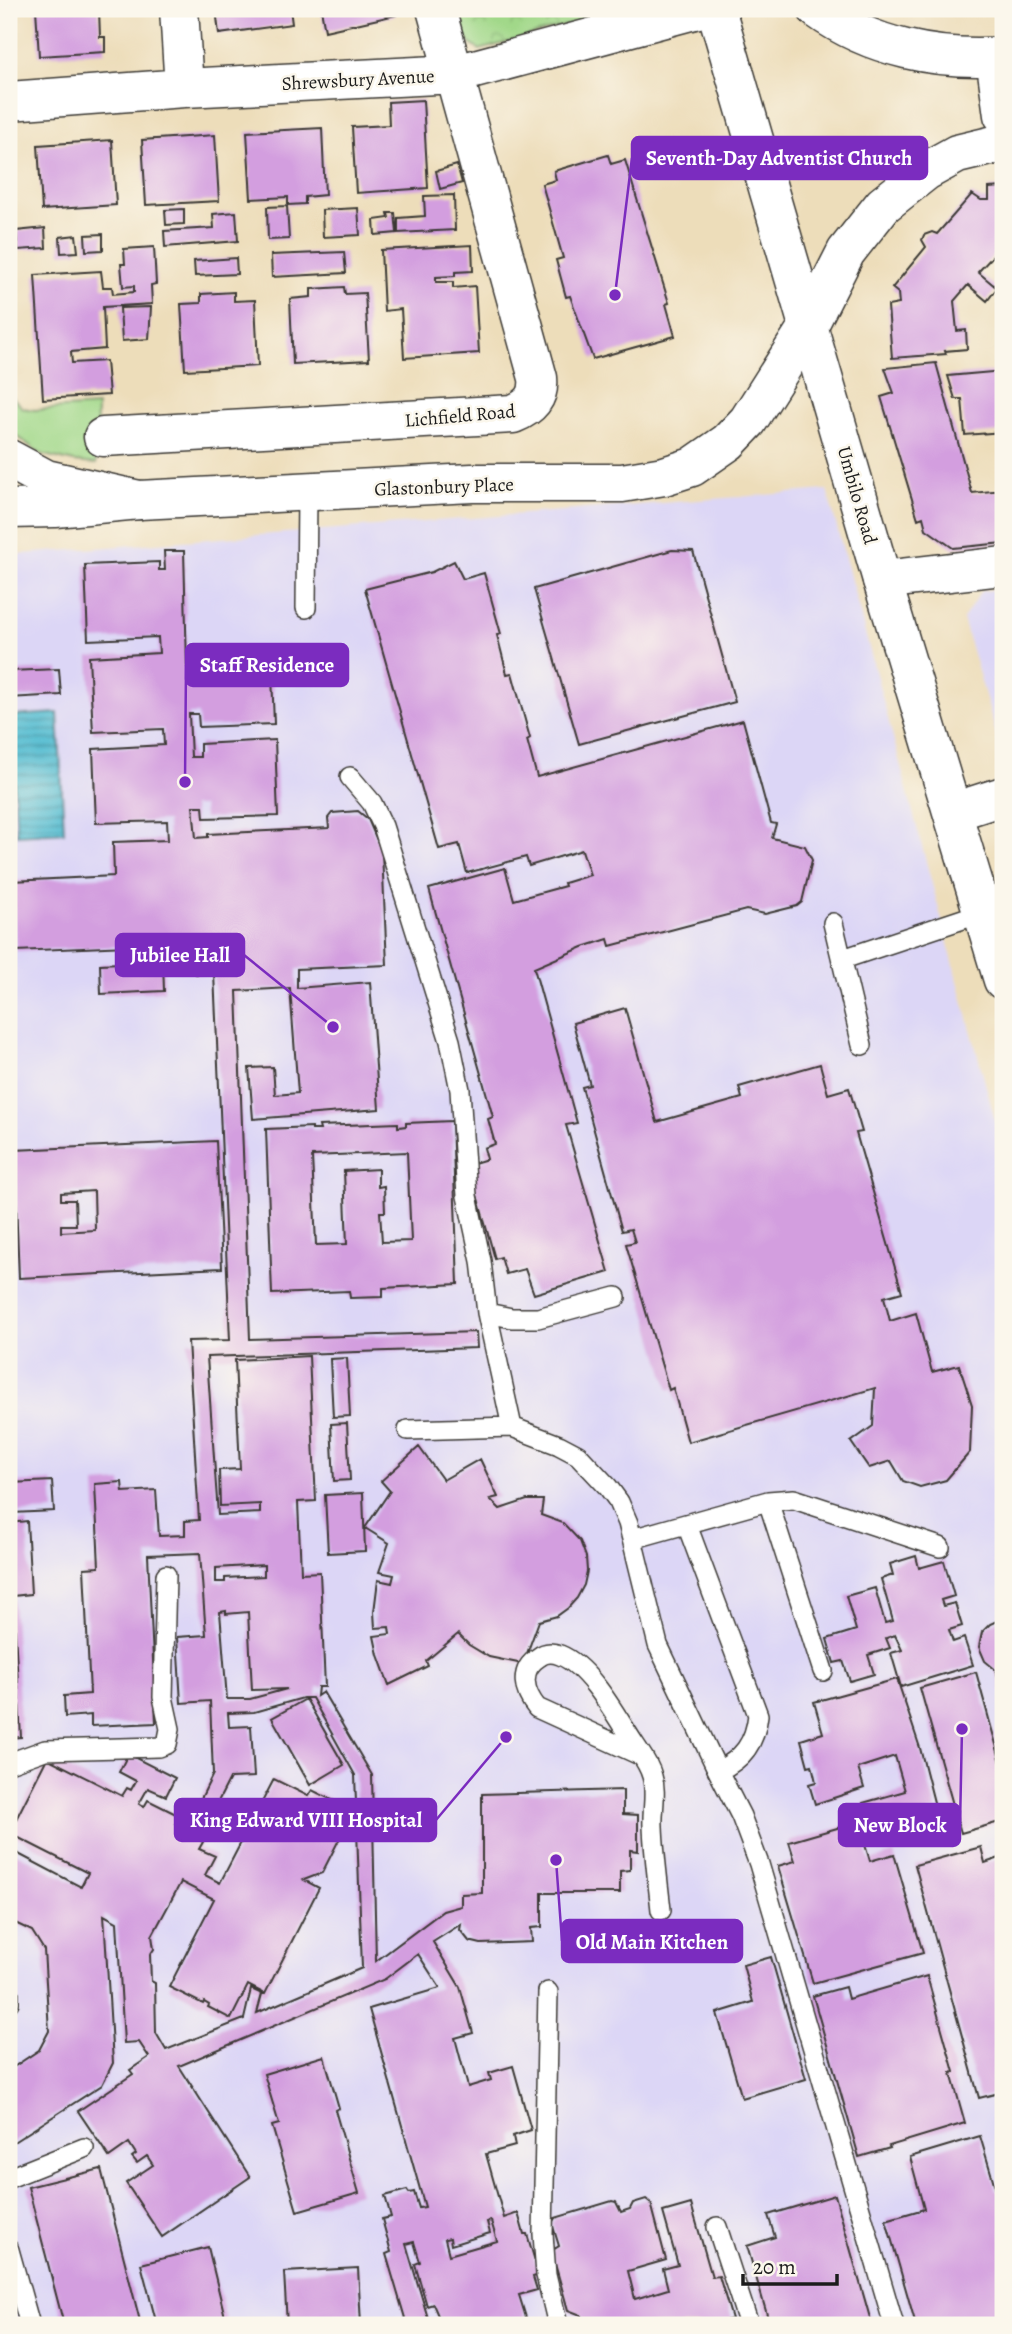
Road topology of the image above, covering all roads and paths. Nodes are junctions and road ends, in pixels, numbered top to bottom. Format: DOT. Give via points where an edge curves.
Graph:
graph roads {
  1 [pos="179,9"];
  2 [pos="436,9"];
  3 [pos="698,9"];
  4 [pos="716,9"];
  5 [pos="817,9"];
  6 [pos="999,56"];
  7 [pos="456,74"];
  8 [pos="184,88"];
  9 [pos="9,101"];
  10 [pos="1003,115"];
  11 [pos="1003,143"];
  12 [pos="809,325"];
  13 [pos="103,437"];
  14 [pos="9,459"];
  15 [pos="307,492"];
  16 [pos="139,500"];
  17 [pos="9,509"];
  18 [pos="1003,566"];
  19 [pos="882,580"];
  20 [pos="306,608"];
  21 [pos="350,777"];
  22 [pos="1003,796"];
  23 [pos="953,812"];
  24 [pos="984,912"];
  25 [pos="833,923"];
  26 [pos="843,959"];
  27 [pos="1003,980"];
  28 [pos="862,1045"];
  29 [pos="616,1297"];
  30 [pos="487,1313"];
  31 [pos="512,1427"];
  32 [pos="408,1430"];
  33 [pos="768,1501"];
  34 [pos="687,1525"];
  35 [pos="632,1539"];
  36 [pos="940,1547"];
  37 [pos="166,1575"];
  38 [pos="824,1671"];
  39 [pos="642,1756"];
  40 [pos="9,1763"];
  41 [pos="718,1771"];
  42 [pos="661,1910"];
  43 [pos="548,1992"];
  44 [pos="9,1994"];
  45 [pos="9,2002"];
  46 [pos="84,2148"];
  47 [pos="9,2178"];
  48 [pos="717,2227"];
  49 [pos="9,2250"];
  50 [pos="30,2325"];
  51 [pos="558,2325"];
  52 [pos="749,2325"];
  53 [pos="894,2325"];
  1 -- 8 [label="street"];
  2 -- 7 [label="street, Lichfield Road"];
  3 -- 7 [label="street, Shrewsbury Avenue"];
  4 -- 12 [label="street, Umbilo Road"];
  5 -- 6 [label="street" via="836,23 912,51 942,57"];
  6 -- 10 [label="street"];
  7 -- 8 [label="street, Shrewsbury Avenue"];
  7 -- 13 [label="street, Lichfield Road" via="538,378 535,400 513,414"];
  8 -- 9 [label="street, Shrewsbury Avenue"];
  11 -- 12 [label="street, Glastonbury Place" via="957,154 926,171 883,205 846,252"];
  12 -- 15 [label="street, Glastonbury Place" via="748,421 728,443 692,467 622,483 472,483"];
  12 -- 19 [label="street, Umbilo Road"];
  14 -- 16 [label="street" via="46,479"];
  15 -- 16 [label="street, Glastonbury Place"];
  15 -- 20 [label="lane"];
  16 -- 17 [label="street, Glastonbury Place"];
  18 -- 19 [label="street"];
  19 -- 23 [label="street, Umbilo Road"];
  21 -- 30 [label="lane" via="372,803 383,827 450,1041 460,1090 467,1196"];
  22 -- 23 [label="street"];
  23 -- 24 [label="street, Umbilo Road"];
  24 -- 26 [label="lane"];
  24 -- 27 [label="street, Umbilo Road"];
  25 -- 26 [label="lane"];
  26 -- 28 [label="lane"];
  29 -- 30 [label="lane" via="538,1318"];
  30 -- 31 [label="lane"];
  31 -- 32 [label="lane"];
  31 -- 35 [label="lane" via="578,1455 619,1502"];
  33 -- 34 [label="lane"];
  33 -- 36 [label="lane" via="794,1499"];
  33 -- 38 [label="lane"];
  34 -- 35 [label="lane"];
  34 -- 41 [label="lane" via="758,1715 756,1730 742,1756"];
  35 -- 41 [label="lane" via="658,1645"];
  37 -- 40 [label="lane" via="163,1697 170,1729 167,1744 45,1750"];
  39 -- 39 [label="lane" via="537,1708 524,1680 528,1665 543,1654 562,1655 594,1684"];
  39 -- 42 [label="lane" via="653,1777"];
  41 -- 53 [label="lane" via="759,1864"];
  43 -- 51 [label="lane" via="543,2234"];
  44 -- 45 [label="lane"];
  46 -- 47 [label="lane"];
  48 -- 52 [label="lane"];
  49 -- 50 [label="lane"];
}
